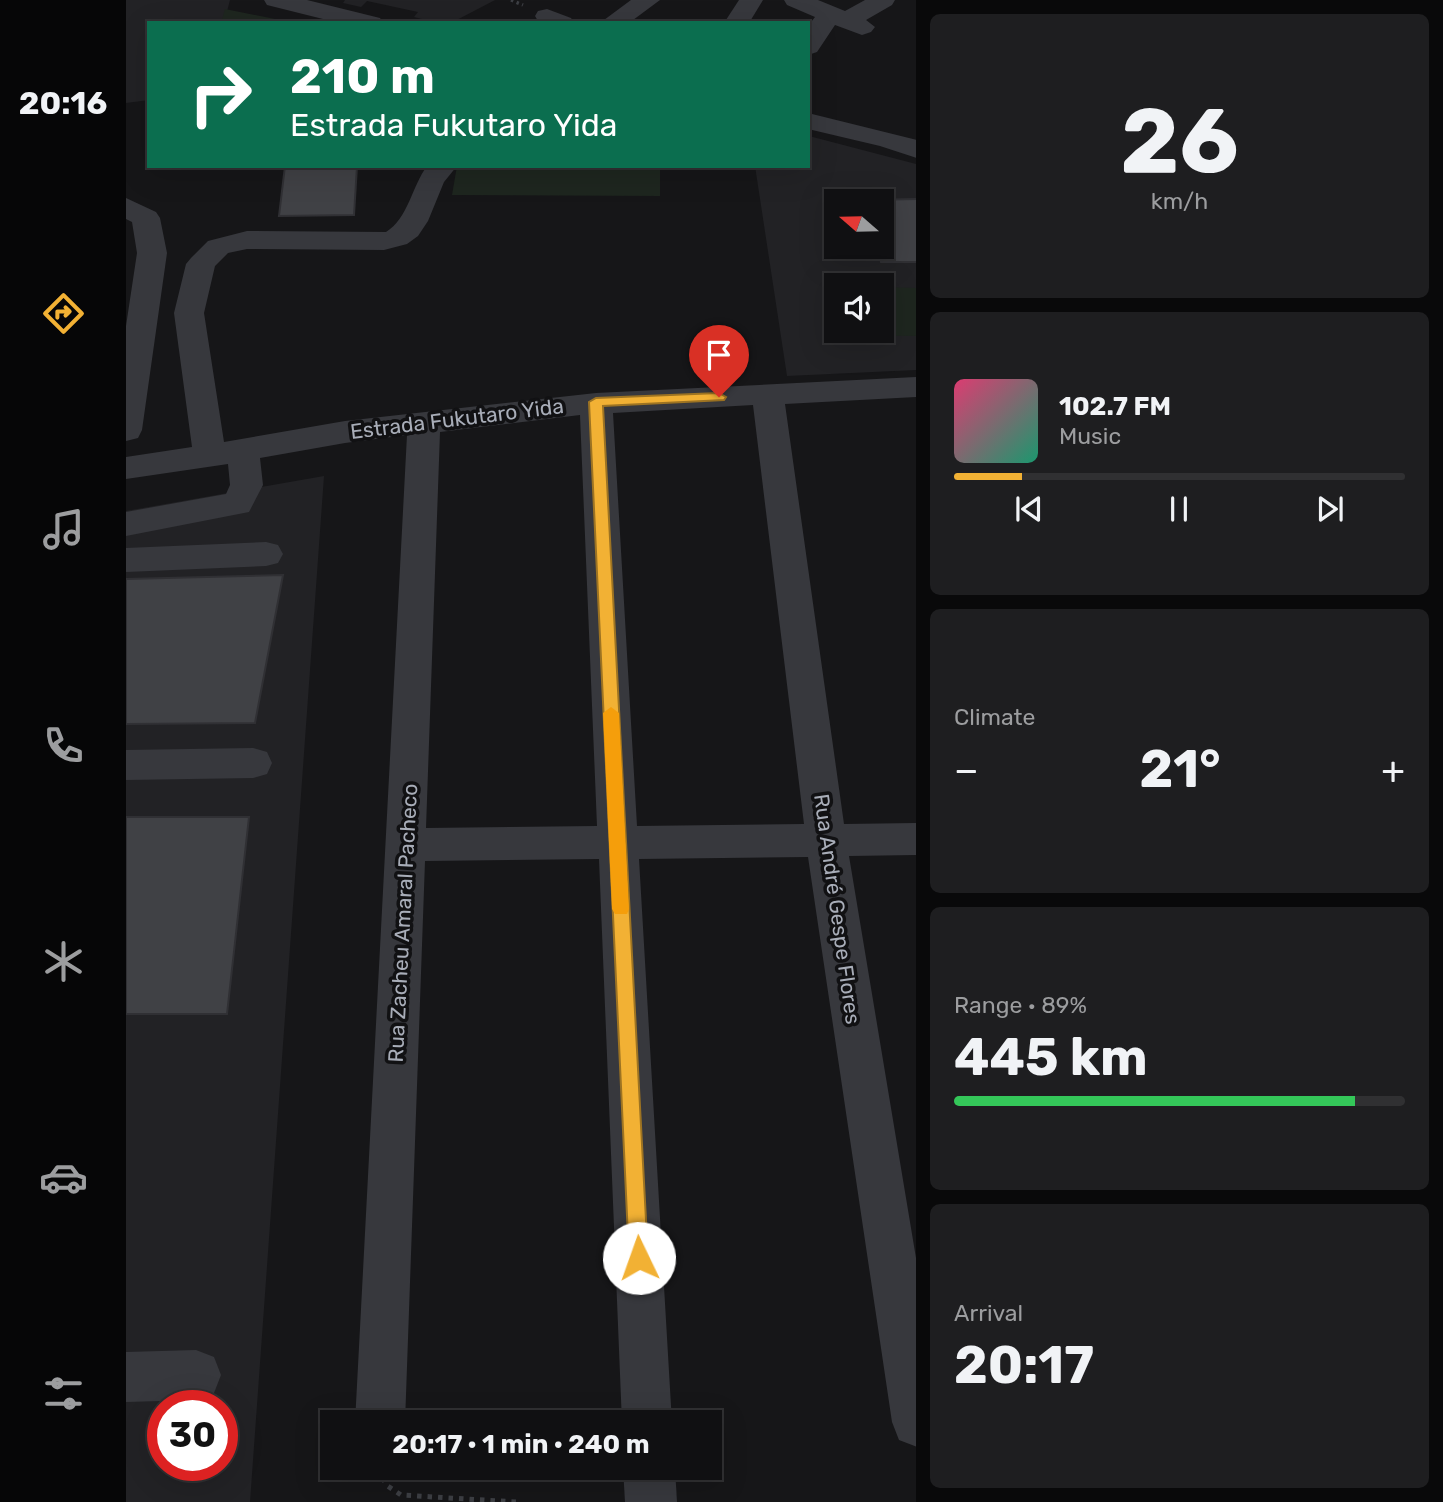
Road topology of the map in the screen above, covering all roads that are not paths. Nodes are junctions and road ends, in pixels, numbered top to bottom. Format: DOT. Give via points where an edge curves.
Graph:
graph roads {
  1 [pos="276,0"];
  2 [pos="751,0"];
  3 [pos="796,0"];
  4 [pos="883,0"];
  5 [pos="639,2"];
  6 [pos="363,21"];
  7 [pos="615,21"];
  8 [pos="737,21"];
  9 [pos="848,21"];
  10 [pos="810,44"];
  11 [pos="810,121"];
  12 [pos="810,130"];
  13 [pos="916,151"];
  14 [pos="440,168"];
  15 [pos="126,207"];
  16 [pos="916,387"];
  17 [pos="768,395"];
  18 [pos="596,402"];
  19 [pos="424,424"];
  20 [pos="126,430"];
  21 [pos="226,453"];
  22 [pos="126,468"];
  23 [pos="126,524"];
  24 [pos="266,554"];
  25 [pos="126,560"];
  26 [pos="253,763"];
  27 [pos="126,765"];
  28 [pos="916,839"];
  29 [pos="826,841"];
  30 [pos="406,845"];
  31 [pos="618,845"];
  32 [pos="196,1375"];
  33 [pos="126,1377"];
  34 [pos="381,1410"];
  35 [pos="646,1410"];
  36 [pos="916,1422"];
  37 [pos="650,1480"];
  38 [pos="651,1502"];
  1 -- 6 [label="street"];
  2 -- 8 [label="street"];
  3 -- 9 [label="street"];
  4 -- 9 [label="street"];
  5 -- 7 [label="street"];
  9 -- 10 [label="street" via="825,20"];
  11 -- 13 [label="street" via="889,139"];
  12 -- 13 [label="street"];
  14 -- 21 [label="street" via="401,236 384,241 247,240 218,247 201,264 190,313"];
  15 -- 20 [label="street" via="146,218 152,253"];
  16 -- 17 [label="street, Estrada Fukutaro Yida"];
  17 -- 18 [label="street, Estrada Fukutaro Yida"];
  17 -- 29 [label="street, Rua André Gespe Flores"];
  18 -- 19 [label="street, Estrada Fukutaro Yida"];
  18 -- 31 [label="street"];
  19 -- 21 [label="street, Estrada Fukutaro Yida" via="345,432"];
  19 -- 30 [label="street, Rua Zacheu Amaral Pacheco"];
  21 -- 22 [label="street, Estrada Fukutaro Yida"];
  21 -- 23 [label="street" via="248,484 246,495 237,504"];
  24 -- 25 [label="street"];
  26 -- 27 [label="street"];
  28 -- 29 [label="street"];
  29 -- 31 [label="street"];
  29 -- 36 [label="street, Rua André Gespe Flores"];
  30 -- 31 [label="street"];
  30 -- 34 [label="street, Rua Zacheu Amaral Pacheco"];
  31 -- 35 [label="street"];
  32 -- 33 [label="street"];
  37 -- 38 [label="street"];
}
